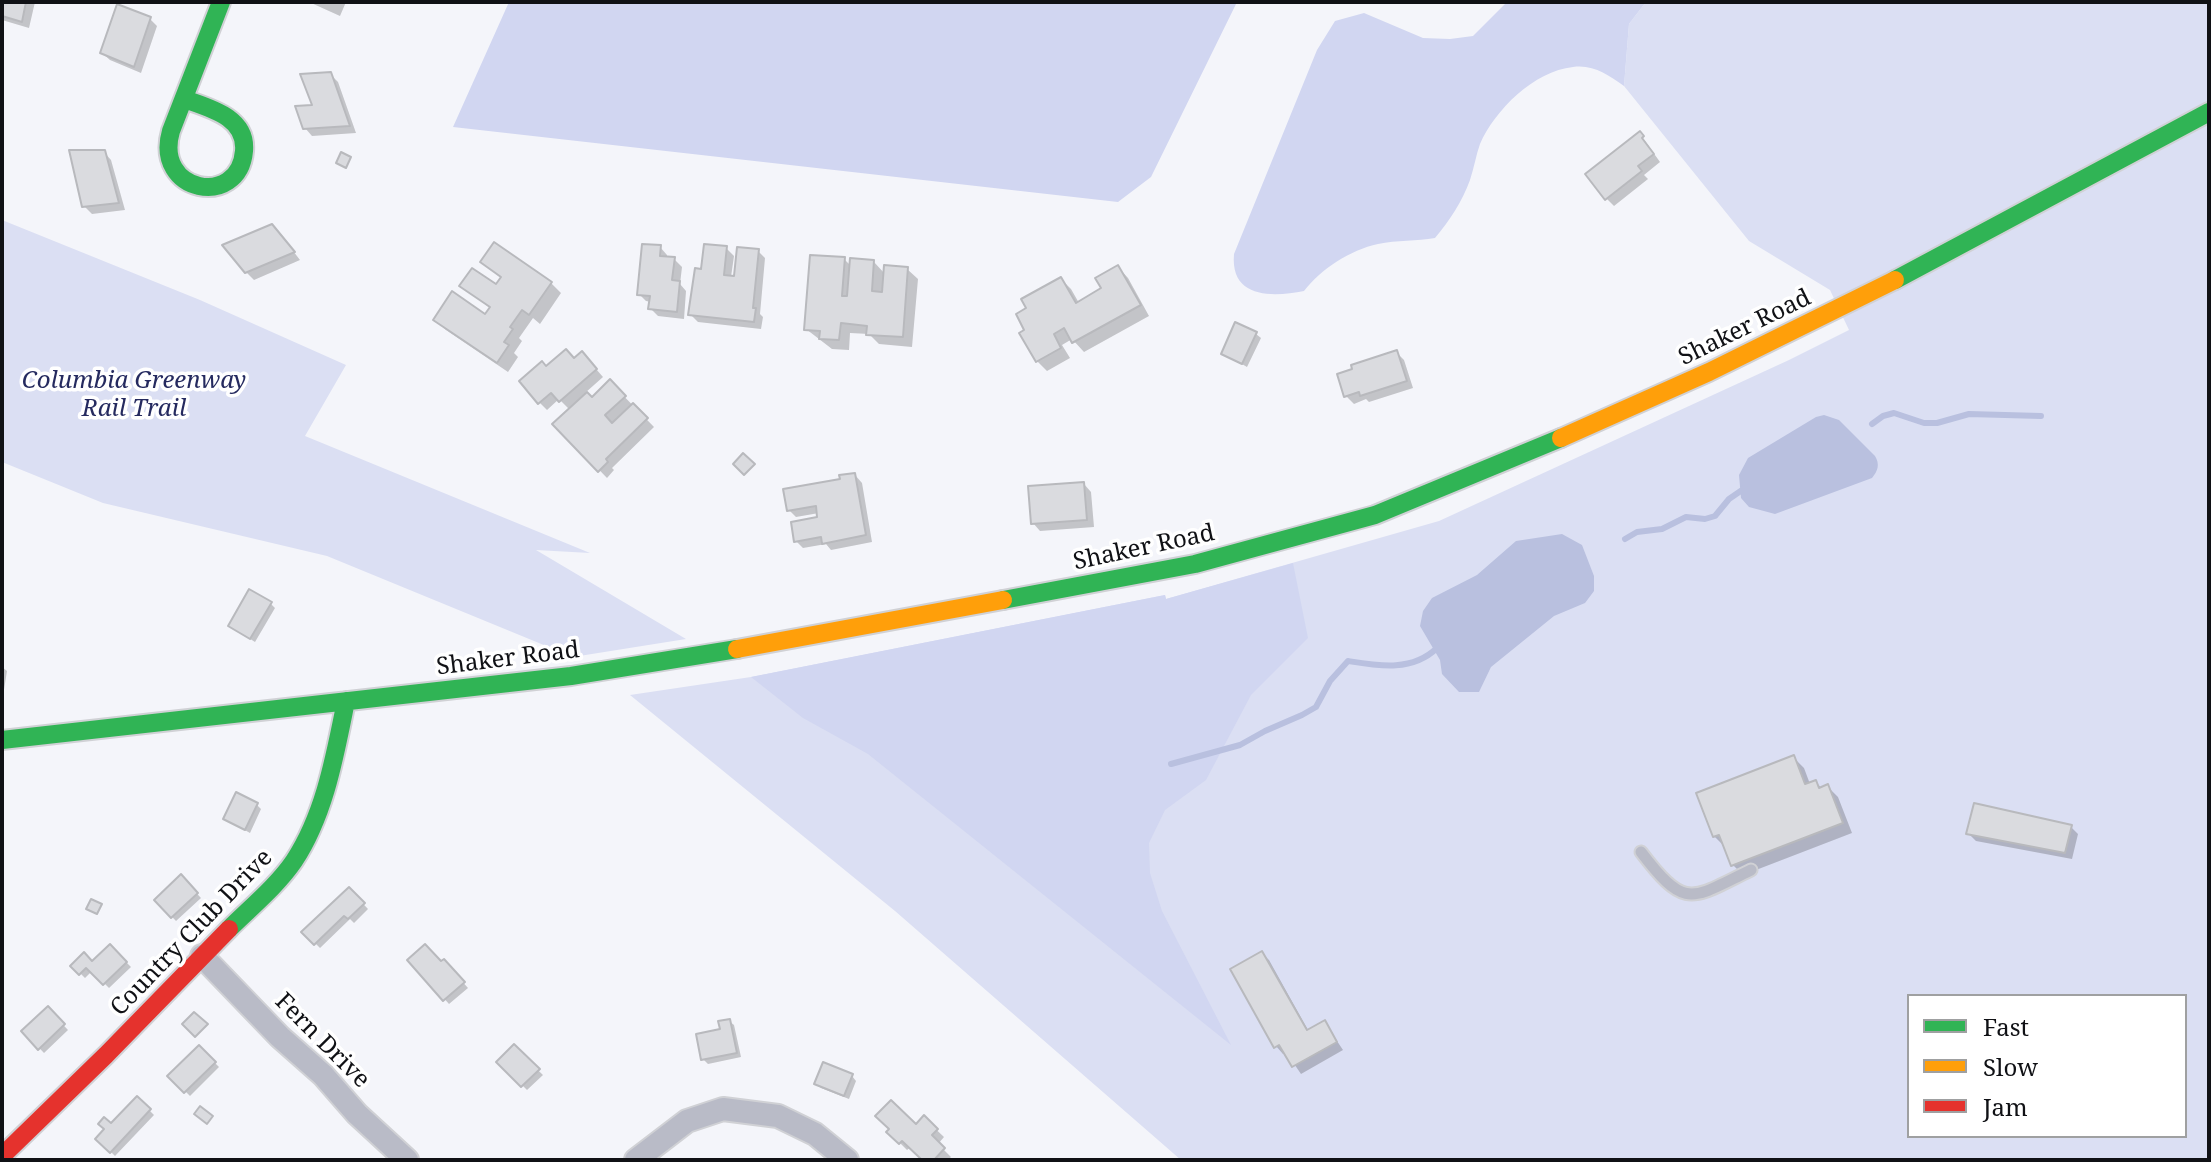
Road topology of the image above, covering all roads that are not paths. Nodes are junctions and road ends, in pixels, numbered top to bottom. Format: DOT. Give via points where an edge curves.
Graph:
graph roads {
  1 [pos="221,2"];
  2 [pos="184,99"];
  3 [pos="2209,112"];
  4 [pos="346,701"];
  5 [pos="2,740"];
  6 [pos="1641,852"];
  7 [pos="1751,870"];
  8 [pos="202,956"];
  9 [pos="2,1156"];
  10 [pos="407,1160"];
  11 [pos="636,1160"];
  12 [pos="847,1160"];
  1 -- 2 [label="street"];
  2 -- 2 [label="street" via="227,116 243,135 241,167 222,184 197,187 172,165 169,140"];
  3 -- 4 [label="street, Shaker Road" via="1866,296 1723,366 1375,515 1195,564 710,654 571,676"];
  4 -- 5 [label="street, Shaker Road"];
  4 -- 8 [label="street, Country Club Drive" via="321,809 308,839 292,864"];
  6 -- 7 [label="lane" via="1670,885 1688,895"];
  8 -- 9 [label="street, Country Club Drive"];
  8 -- 10 [label="street, Fern Drive"];
  11 -- 12 [label="street" via="687,1121 723,1109 778,1116 815,1134"];
}
